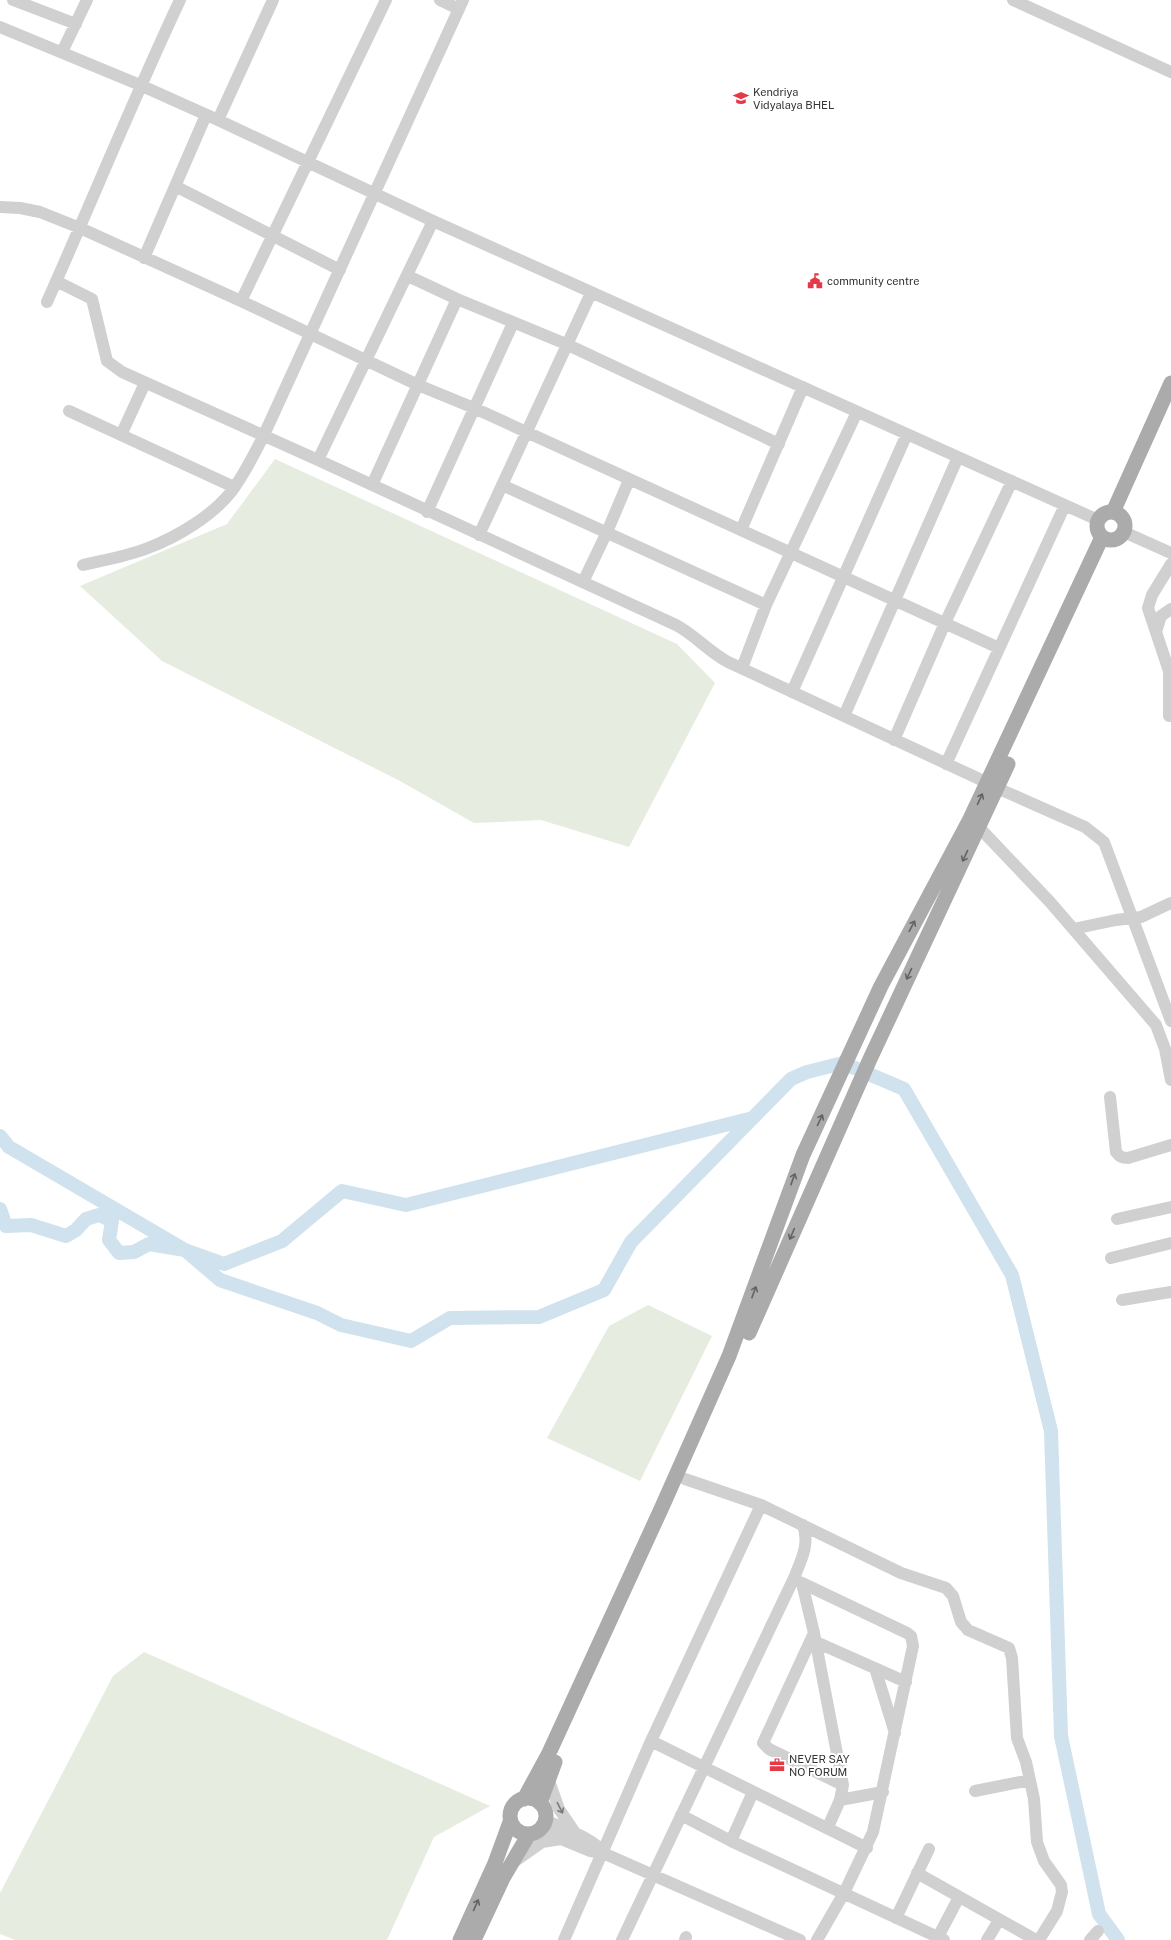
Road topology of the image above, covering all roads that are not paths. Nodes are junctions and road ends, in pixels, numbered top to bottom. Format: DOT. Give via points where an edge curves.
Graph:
graph roads {
  1 [pos="13,0"];
  2 [pos="86,0"];
  3 [pos="180,0"];
  4 [pos="273,0"];
  5 [pos="386,0"];
  6 [pos="440,0"];
  7 [pos="1013,0"];
  8 [pos="461,4"];
  9 [pos="76,24"];
  10 [pos="0,27"];
  11 [pos="62,52"];
  12 [pos="1171,72"];
  13 [pos="140,85"];
  14 [pos="206,115"];
  15 [pos="218,120"];
  16 [pos="309,162"];
  17 [pos="175,186"];
  18 [pos="375,193"];
  19 [pos="0,208"];
  20 [pos="433,222"];
  21 [pos="80,228"];
  22 [pos="272,235"];
  23 [pos="144,258"];
  24 [pos="340,270"];
  25 [pos="408,276"];
  26 [pos="56,281"];
  27 [pos="591,293"];
  28 [pos="457,299"];
  29 [pos="240,301"];
  30 [pos="47,302"];
  31 [pos="513,323"];
  32 [pos="310,334"];
  33 [pos="566,344"];
  34 [pos="367,361"];
  35 [pos="145,382"];
  36 [pos="1171,383"];
  37 [pos="418,385"];
  38 [pos="803,387"];
  39 [pos="1171,402"];
  40 [pos="474,408"];
  41 [pos="69,411"];
  42 [pos="857,412"];
  43 [pos="526,432"];
  44 [pos="907,434"];
  45 [pos="121,435"];
  46 [pos="263,437"];
  47 [pos="779,444"];
  48 [pos="958,457"];
  49 [pos="318,460"];
  50 [pos="629,480"];
  51 [pos="1012,481"];
  52 [pos="372,485"];
  53 [pos="502,485"];
  54 [pos="234,487"];
  55 [pos="1065,505"];
  56 [pos="428,512"];
  57 [pos="1117,513"];
  58 [pos="1098,520"];
  59 [pos="741,530"];
  60 [pos="607,532"];
  61 [pos="1124,532"];
  62 [pos="479,535"];
  63 [pos="1105,539"];
  64 [pos="792,553"];
  65 [pos="1171,553"];
  66 [pos="1171,564"];
  67 [pos="83,565"];
  68 [pos="844,577"];
  69 [pos="583,582"];
  70 [pos="896,600"];
  71 [pos="766,605"];
  72 [pos="1171,609"];
  73 [pos="945,623"];
  74 [pos="1156,632"];
  75 [pos="999,648"];
  76 [pos="742,668"];
  77 [pos="792,692"];
  78 [pos="844,716"];
  79 [pos="1169,716"];
  80 [pos="894,740"];
  81 [pos="946,764"];
  82 [pos="992,785"];
  83 [pos="974,823"];
  84 [pos="1171,903"];
  85 [pos="1133,919"];
  86 [pos="1073,929"];
  87 [pos="1171,1020"];
  88 [pos="1156,1025"];
  89 [pos="1171,1080"];
  90 [pos="1110,1097"];
  91 [pos="1171,1145"];
  92 [pos="1171,1207"];
  93 [pos="1117,1219"];
  94 [pos="1171,1243"];
  95 [pos="1111,1258"];
  96 [pos="1171,1292"];
  97 [pos="1122,1300"];
  98 [pos="684,1479"];
  99 [pos="761,1505"];
  100 [pos="803,1525"];
  101 [pos="798,1580"];
  102 [pos="815,1637"];
  103 [pos="875,1668"];
  104 [pos="906,1682"];
  105 [pos="895,1734"];
  106 [pos="651,1741"];
  107 [pos="704,1767"];
  108 [pos="548,1778"];
  109 [pos="1030,1780"];
  110 [pos="843,1785"];
  111 [pos="976,1791"];
  112 [pos="754,1792"];
  113 [pos="883,1792"];
  114 [pos="524,1799"];
  115 [pos="840,1800"];
  116 [pos="540,1803"];
  117 [pos="681,1815"];
  118 [pos="510,1822"];
  119 [pos="538,1828"];
  120 [pos="828,1828"];
  121 [pos="577,1835"];
  122 [pos="562,1839"];
  123 [pos="731,1840"];
  124 [pos="867,1848"];
  125 [pos="929,1849"];
  126 [pos="603,1853"];
  127 [pos="510,1864"];
  128 [pos="917,1872"];
  129 [pos="652,1874"];
  130 [pos="844,1893"];
  131 [pos="959,1897"];
  132 [pos="896,1918"];
  133 [pos="999,1920"];
  134 [pos="1098,1930"];
  135 [pos="941,1939"];
  136 [pos="460,1940"];
  137 [pos="474,1940"];
  138 [pos="564,1940"];
  139 [pos="622,1940"];
  140 [pos="799,1940"];
  141 [pos="817,1940"];
  142 [pos="987,1940"];
  143 [pos="1036,1940"];
  144 [pos="1039,1940"];
  145 [pos="1090,1940"];
  1 -- 9 [label="street"];
  2 -- 9 [label="street"];
  3 -- 13 [label="street"];
  4 -- 15 [label="street"];
  5 -- 16 [label="street"];
  6 -- 8 [label="street"];
  7 -- 12 [label="street"];
  8 -- 18 [label="street"];
  9 -- 11 [label="street"];
  10 -- 11 [label="street"];
  11 -- 13 [label="street"];
  13 -- 14 [label="street"];
  13 -- 21 [label="street"];
  14 -- 15 [label="street"];
  14 -- 17 [label="street"];
  15 -- 16 [label="street"];
  16 -- 18 [label="street"];
  16 -- 22 [label="street"];
  17 -- 22 [label="street"];
  17 -- 23 [label="street"];
  18 -- 20 [label="street"];
  18 -- 24 [label="street"];
  19 -- 21 [label="street" via="40,212"];
  20 -- 25 [label="street"];
  20 -- 27 [label="street"];
  21 -- 23 [label="street"];
  21 -- 26 [label="street"];
  22 -- 24 [label="street"];
  22 -- 29 [label="street"];
  23 -- 29 [label="street"];
  24 -- 32 [label="street"];
  25 -- 28 [label="street"];
  25 -- 34 [label="street"];
  26 -- 30 [label="street"];
  26 -- 35 [label="street" via="92,299 107,361 114,368"];
  27 -- 33 [label="street"];
  27 -- 38 [label="street"];
  28 -- 31 [label="street"];
  28 -- 37 [label="street"];
  29 -- 32 [label="street"];
  31 -- 33 [label="street"];
  31 -- 40 [label="street"];
  32 -- 34 [label="street"];
  32 -- 46 [label="street"];
  33 -- 43 [label="street"];
  33 -- 47 [label="street"];
  34 -- 37 [label="street"];
  34 -- 49 [label="street"];
  35 -- 45 [label="street"];
  35 -- 46 [label="street"];
  36 -- 57 [label="main road"];
  37 -- 40 [label="street"];
  37 -- 52 [label="street"];
  38 -- 42 [label="street"];
  38 -- 47 [label="street"];
  39 -- 57 [label="main road"];
  40 -- 43 [label="street"];
  40 -- 56 [label="street"];
  41 -- 45 [label="street"];
  42 -- 44 [label="street"];
  42 -- 64 [label="street"];
  43 -- 50 [label="street"];
  43 -- 53 [label="street"];
  44 -- 48 [label="street"];
  44 -- 68 [label="street"];
  45 -- 54 [label="street"];
  46 -- 49 [label="street"];
  46 -- 54 [label="street"];
  47 -- 59 [label="street"];
  48 -- 51 [label="street"];
  48 -- 70 [label="street"];
  49 -- 52 [label="street"];
  50 -- 59 [label="street"];
  50 -- 60 [label="street"];
  51 -- 55 [label="street"];
  51 -- 73 [label="street"];
  52 -- 56 [label="street"];
  53 -- 60 [label="street"];
  53 -- 62 [label="street"];
  54 -- 67 [label="street" via="206,516 163,541 148,548"];
  55 -- 58 [label="street"];
  55 -- 75 [label="street"];
  56 -- 62 [label="street"];
  57 -- 58 [label="main road" via="1104,513"];
  57 -- 61 [label="main road" via="1124,521"];
  58 -- 63 [label="main road" via="1097,531"];
  59 -- 64 [label="street"];
  60 -- 69 [label="street"];
  60 -- 71 [label="street"];
  61 -- 63 [label="main road" via="1115,540"];
  61 -- 65 [label="street"];
  62 -- 69 [label="street"];
  63 -- 82 [label="main road"];
  64 -- 68 [label="street"];
  64 -- 71 [label="street"];
  66 -- 74 [label="street" via="1149,602 1148,608"];
  68 -- 70 [label="street"];
  68 -- 77 [label="street"];
  69 -- 76 [label="street" via="691,633 719,657"];
  70 -- 73 [label="street"];
  70 -- 78 [label="street"];
  71 -- 76 [label="street"];
  72 -- 74 [label="street" via="1161,616"];
  73 -- 75 [label="street"];
  73 -- 80 [label="street"];
  74 -- 79 [label="street" via="1169,670"];
  75 -- 81 [label="street"];
  76 -- 77 [label="street"];
  77 -- 78 [label="street"];
  78 -- 80 [label="street"];
  80 -- 81 [label="street"];
  81 -- 82 [label="street"];
  82 -- 83 [label="main road"];
  82 -- 85 [label="street" via="1086,827 1100,836"];
  83 -- 86 [label="street"];
  83 -- 98 [label="main road, one-way"];
  114 -- 83 [label="main road, one-way" via="549,1753 729,1356 803,1155 889,970"];
  84 -- 85 [label="street"];
  85 -- 86 [label="street"];
  85 -- 87 [label="street"];
  86 -- 88 [label="street"];
  87 -- 88 [label="street"];
  88 -- 89 [label="street" via="1165,1049"];
  90 -- 91 [label="street" via="1116,1152 1119,1156 1128,1158"];
  92 -- 93 [label="street"];
  94 -- 95 [label="street"];
  96 -- 97 [label="street"];
  98 -- 99 [label="street"];
  98 -- 108 [label="main road"];
  99 -- 100 [label="street"];
  99 -- 106 [label="street"];
  100 -- 101 [label="street" via="806,1539"];
  100 -- 109 [label="street" via="901,1573 946,1588 953,1596 961,1622 968,1630 1009,1648 1012,1658 1017,1738"];
  101 -- 102 [label="street"];
  101 -- 104 [label="street" via="912,1636 913,1646"];
  101 -- 107 [label="street"];
  102 -- 103 [label="street"];
  102 -- 110 [label="street"];
  102 -- 110 [label="street" via="763,1743 769,1749"];
  103 -- 104 [label="street"];
  103 -- 105 [label="street"];
  104 -- 105 [label="street"];
  105 -- 113 [label="street"];
  106 -- 107 [label="street"];
  106 -- 126 [label="street"];
  107 -- 112 [label="street"];
  107 -- 117 [label="street"];
  108 -- 116 [label="main road"];
  108 -- 121 [label="street, one-way" via="559,1809"];
  109 -- 111 [label="street"];
  109 -- 144 [label="street" via="1036,1811 1037,1842 1044,1862 1061,1886 1062,1892 1057,1911"];
  110 -- 115 [label="street"];
  112 -- 120 [label="street"];
  112 -- 123 [label="street"];
  113 -- 115 [label="street"];
  113 -- 124 [label="street"];
  114 -- 116 [label="main road" via="530,1798"];
  114 -- 118 [label="main road" via="518,1801 510,1810"];
  115 -- 120 [label="street"];
  116 -- 119 [label="main road" via="546,1814"];
  117 -- 123 [label="street"];
  117 -- 129 [label="street"];
  118 -- 119 [label="main road" via="518,1831"];
  136 -- 118 [label="main road, one-way" via="495,1863"];
  119 -- 121 [label="street"];
  119 -- 122 [label="street"];
  119 -- 127 [label="main road"];
  120 -- 124 [label="street"];
  121 -- 126 [label="street" via="598,1845"];
  122 -- 126 [label="street" via="594,1853"];
  122 -- 127 [label="street" via="542,1842"];
  123 -- 130 [label="street"];
  124 -- 130 [label="street"];
  125 -- 128 [label="street"];
  126 -- 129 [label="street"];
  126 -- 138 [label="street"];
  127 -- 137 [label="main road"];
  128 -- 131 [label="street"];
  128 -- 132 [label="street"];
  129 -- 139 [label="street"];
  129 -- 140 [label="street"];
  130 -- 132 [label="street"];
  130 -- 141 [label="street"];
  131 -- 133 [label="street"];
  131 -- 135 [label="street"];
  132 -- 135 [label="street"];
  133 -- 142 [label="street"];
  133 -- 143 [label="street"];
  134 -- 145 [label="street"];
}
